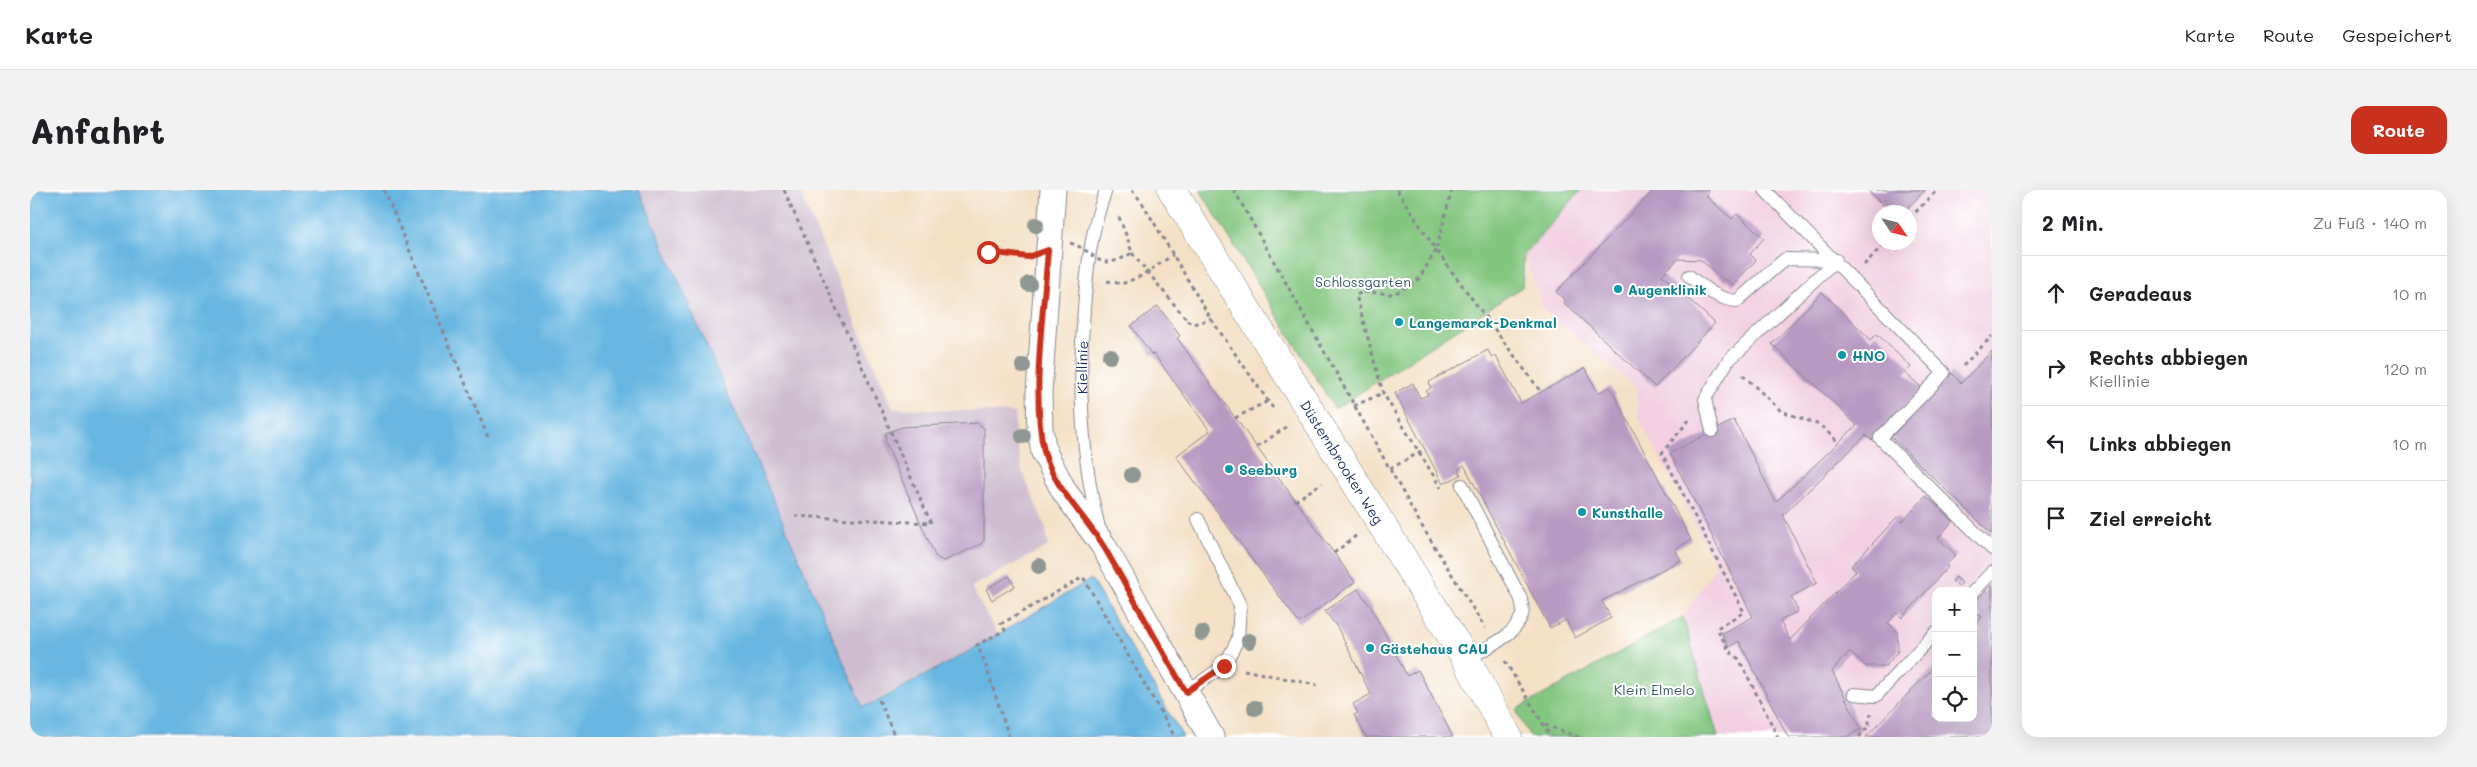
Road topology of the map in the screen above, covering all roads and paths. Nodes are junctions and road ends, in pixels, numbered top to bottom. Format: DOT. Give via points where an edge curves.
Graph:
graph roads {
  1 [pos="384,190"];
  2 [pos="784,190"];
  3 [pos="1053,190"];
  4 [pos="1106,190"];
  5 [pos="1172,190"];
  6 [pos="1234,190"];
  7 [pos="1397,190"];
  8 [pos="1452,190"];
  9 [pos="1765,190"];
  10 [pos="1937,190"];
  11 [pos="1116,209"];
  12 [pos="1917,211"];
  13 [pos="1059,247"];
  14 [pos="1436,250"];
  15 [pos="1878,250"];
  16 [pos="988,252"];
  17 [pos="1132,253"];
  18 [pos="1173,255"];
  19 [pos="1836,260"];
  20 [pos="1689,276"];
  21 [pos="1086,277"];
  22 [pos="1852,278"];
  23 [pos="1211,319"];
  24 [pos="1728,361"];
  25 [pos="1540,392"];
  26 [pos="1383,393"];
  27 [pos="1705,400"];
  28 [pos="1268,401"];
  29 [pos="1354,406"];
  30 [pos="1235,418"];
  31 [pos="1286,427"];
  32 [pos="1712,431"];
  33 [pos="488,437"];
  34 [pos="1838,443"];
  35 [pos="1257,447"];
  36 [pos="1424,449"];
  37 [pos="1060,450"];
  38 [pos="1419,452"];
  39 [pos="1390,469"];
  40 [pos="1322,482"];
  41 [pos="1462,485"];
  42 [pos="1064,491"];
  43 [pos="1296,501"];
  44 [pos="793,516"];
  45 [pos="1198,519"];
  46 [pos="1358,535"];
  47 [pos="1103,545"];
  48 [pos="1992,549"];
  49 [pos="1334,553"];
  50 [pos="1992,572"];
  51 [pos="1977,588"];
  52 [pos="1932,636"];
  53 [pos="1495,644"];
  54 [pos="1466,659"];
  55 [pos="1224,666"];
  56 [pos="1316,684"];
  57 [pos="1186,692"];
  58 [pos="1854,694"];
  59 [pos="879,700"];
  60 [pos="1544,724"];
  61 [pos="895,737"];
  62 [pos="1010,737"];
  63 [pos="1175,737"];
  64 [pos="1211,737"];
  65 [pos="1508,737"];
  66 [pos="1551,737"];
  67 [pos="1578,737"];
  68 [pos="1778,737"];
  1 -- 33 [label="path"];
  2 -- 44 [label="path" via="931,523"];
  3 -- 13 [label="street, Kiellinie"];
  4 -- 21 [label="lane, Kiellinie" via="1091,239"];
  5 -- 54 [label="street, Düsternbrooker Weg"];
  6 -- 29 [label="path"];
  7 -- 14 [label="path"];
  8 -- 14 [label="path"];
  9 -- 19 [label="lane"];
  10 -- 12 [label="path"];
  11 -- 17 [label="path, bridge"];
  13 -- 16 [label="path" via="1028,257"];
  13 -- 17 [label="path, bridge" via="1080,246 1093,259 1106,262"];
  13 -- 42 [label="street, Kiellinie" via="1041,346 1040,429 1044,452"];
  14 -- 25 [label="path"];
  14 -- 26 [label="path" via="1419,279 1394,294 1363,292 1356,295"];
  15 -- 22 [label="path"];
  17 -- 23 [label="path, bridge" via="1187,320 1193,324"];
  18 -- 21 [label="path" via="1122,284"];
  19 -- 20 [label="lane" via="1785,259 1737,301 1727,300 1707,290"];
  19 -- 22 [label="lane"];
  19 -- 24 [label="lane"];
  21 -- 47 [label="lane, Kiellinie" via="1081,364 1083,439 1093,506"];
  22 -- 48 [label="lane" via="1944,373 1880,438"];
  24 -- 27 [label="lane"];
  24 -- 34 [label="path" via="1781,411 1820,425"];
  26 -- 29 [label="path"];
  26 -- 38 [label="path"];
  27 -- 32 [label="lane"];
  27 -- 68 [label="path" via="1662,453 1744,612 1717,628 1729,651 1739,658"];
  28 -- 30 [label="path"];
  29 -- 39 [label="path"];
  31 -- 35 [label="path"];
  36 -- 38 [label="path"];
  37 -- 42 [label="street"];
  38 -- 39 [label="path"];
  38 -- 41 [label="path" via="1442,491"];
  39 -- 53 [label="path"];
  40 -- 43 [label="path"];
  41 -- 53 [label="lane" via="1521,600 1523,614 1517,626"];
  42 -- 47 [label="street, Kiellinie"];
  45 -- 55 [label="lane" via="1240,606 1238,639"];
  46 -- 49 [label="path"];
  47 -- 57 [label="street, Kiellinie"];
  50 -- 51 [label="lane"];
  52 -- 58 [label="lane" via="1876,696"];
  53 -- 54 [label="lane"];
  53 -- 60 [label="path"];
  54 -- 65 [label="street, Düsternbrooker Weg"];
  55 -- 56 [label="path"];
  55 -- 57 [label="lane"];
  57 -- 64 [label="street, Kiellinie"];
  59 -- 61 [label="path"];
  60 -- 66 [label="path"];
  60 -- 67 [label="path"];
  62 -- 63 [label="path" via="976,645 1005,630 1001,624 1083,577"];
}
